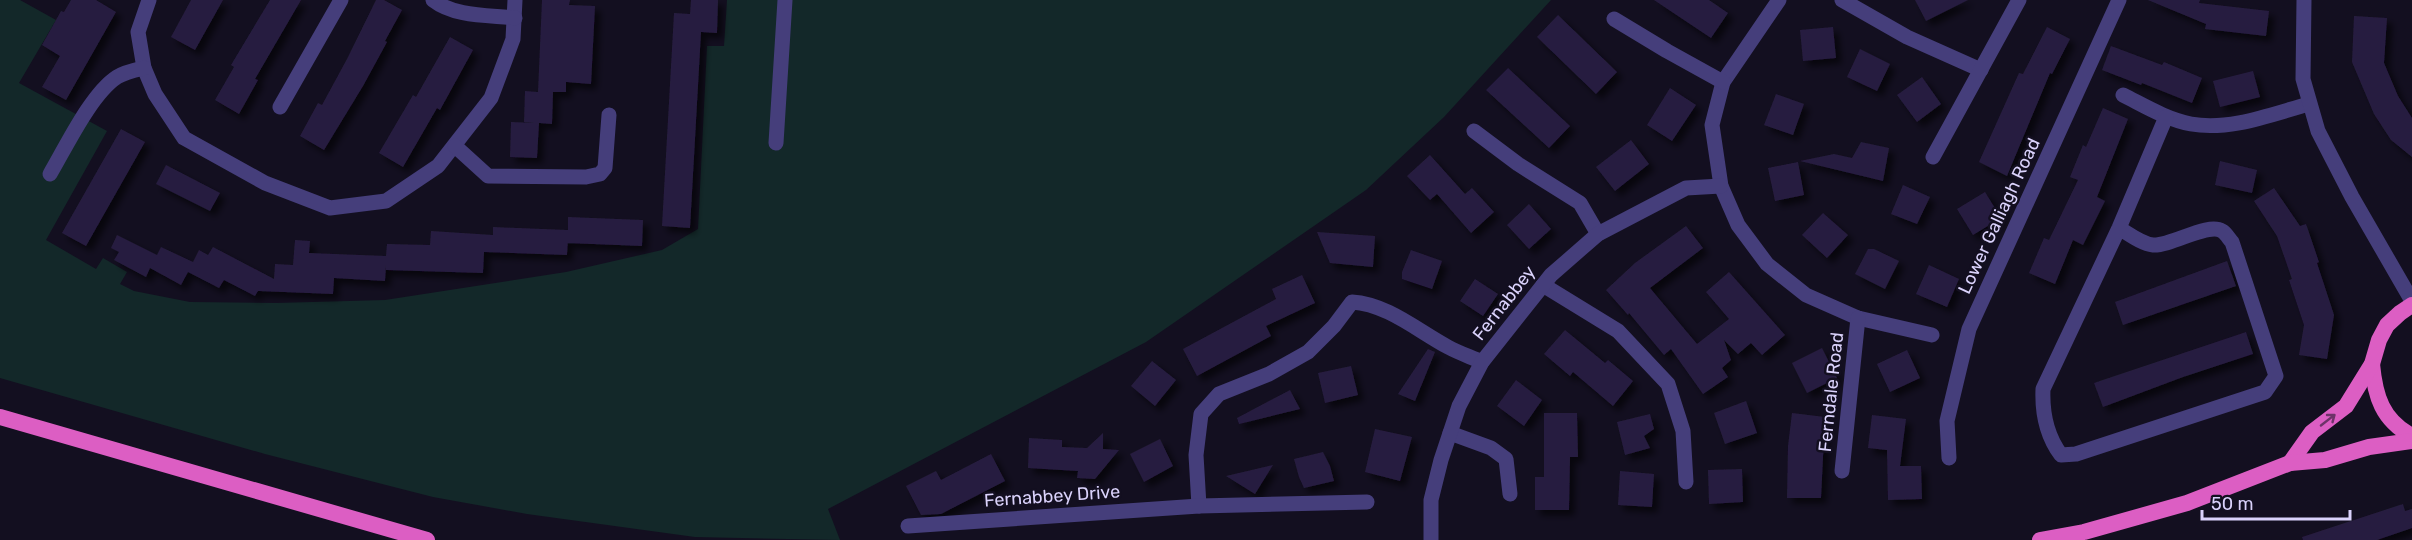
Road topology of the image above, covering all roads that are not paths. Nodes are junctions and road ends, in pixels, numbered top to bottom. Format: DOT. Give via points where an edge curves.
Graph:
graph roads {
  1 [pos="149,0"];
  2 [pos="341,0"];
  3 [pos="433,0"];
  4 [pos="515,0"];
  5 [pos="785,0"];
  6 [pos="1779,0"];
  7 [pos="1842,0"];
  8 [pos="2019,0"];
  9 [pos="2119,0"];
  10 [pos="2304,0"];
  11 [pos="515,18"];
  12 [pos="1614,19"];
  13 [pos="144,68"];
  14 [pos="1981,70"];
  15 [pos="1723,82"];
  16 [pos="2122,95"];
  17 [pos="2309,104"];
  18 [pos="280,107"];
  19 [pos="609,115"];
  20 [pos="2166,117"];
  21 [pos="1474,131"];
  22 [pos="776,143"];
  23 [pos="455,146"];
  24 [pos="1933,157"];
  25 [pos="50,174"];
  26 [pos="1721,186"];
  27 [pos="2119,228"];
  28 [pos="1598,234"];
  29 [pos="1543,285"];
  30 [pos="2412,301"];
  31 [pos="2412,305"];
  32 [pos="1858,318"];
  33 [pos="1932,335"];
  34 [pos="1482,362"];
  35 [pos="2372,364"];
  36 [pos="0,417"];
  37 [pos="1450,433"];
  38 [pos="2412,438"];
  39 [pos="1948,458"];
  40 [pos="2289,463"];
  41 [pos="1842,471"];
  42 [pos="1686,482"];
  43 [pos="1510,494"];
  44 [pos="1367,502"];
  45 [pos="1199,506"];
  46 [pos="908,526"];
  47 [pos="427,540"];
  48 [pos="1431,540"];
  49 [pos="2040,540"];
  1 -- 13 [label="street" via="138,32"];
  2 -- 18 [label="street"];
  3 -- 11 [label="street" via="442,7 465,13"];
  4 -- 11 [label="street"];
  5 -- 22 [label="street"];
  6 -- 15 [label="street, Ferndale Road"];
  7 -- 14 [label="street" via="1907,38"];
  8 -- 14 [label="street"];
  9 -- 39 [label="street, Lower Galliagh Road" via="1969,329 1947,421"];
  10 -- 17 [label="street" via="2303,79"];
  11 -- 23 [label="street" via="513,39 491,98"];
  12 -- 15 [label="street"];
  13 -- 23 [label="street" via="155,94 184,138 265,183 330,208 386,201 438,166"];
  13 -- 25 [label="street" via="117,77 104,89"];
  14 -- 24 [label="street"];
  15 -- 26 [label="street, Ferndale Road" via="1712,124"];
  16 -- 20 [label="street"];
  17 -- 20 [label="street" via="2231,123 2192,124"];
  17 -- 30 [label="street" via="2318,132"];
  19 -- 23 [label="street" via="605,168 600,174 586,177 488,176"];
  20 -- 27 [label="street"];
  21 -- 28 [label="street" via="1580,203"];
  26 -- 28 [label="street, Fernabbey" via="1686,188"];
  26 -- 32 [label="street, Ferndale Road" via="1738,225 1767,264 1806,294"];
  27 -- 27 [label="street" via="2156,245 2210,229 2222,231 2232,242 2276,376 2265,392 2076,454 2061,455 2046,426 2043,389"];
  28 -- 29 [label="street, Fernabbey"];
  29 -- 34 [label="street, Fernabbey"];
  29 -- 42 [label="street" via="1618,331 1668,384 1683,431"];
  31 -- 35 [label="highway" via="2388,326"];
  32 -- 33 [label="street, Ferndale Road"];
  32 -- 41 [label="street, Ferndale Road"];
  34 -- 37 [label="street, Fernabbey"];
  34 -- 45 [label="street" via="1390,314 1352,302 1308,352 1269,374 1219,394 1201,414 1196,455"];
  35 -- 38 [label="highway" via="2374,389 2384,412"];
  40 -- 35 [label="highway, one-way" via="2312,432 2346,406"];
  36 -- 47 [label="highway"];
  37 -- 43 [label="street" via="1491,448 1506,459"];
  37 -- 48 [label="street, Fernabbey" via="1431,500"];
  38 -- 40 [label="highway" via="2325,460"];
  40 -- 49 [label="highway" via="2187,503"];
  44 -- 45 [label="street, Fernabbey Drive"];
  45 -- 46 [label="street, Fernabbey Drive"];
}
